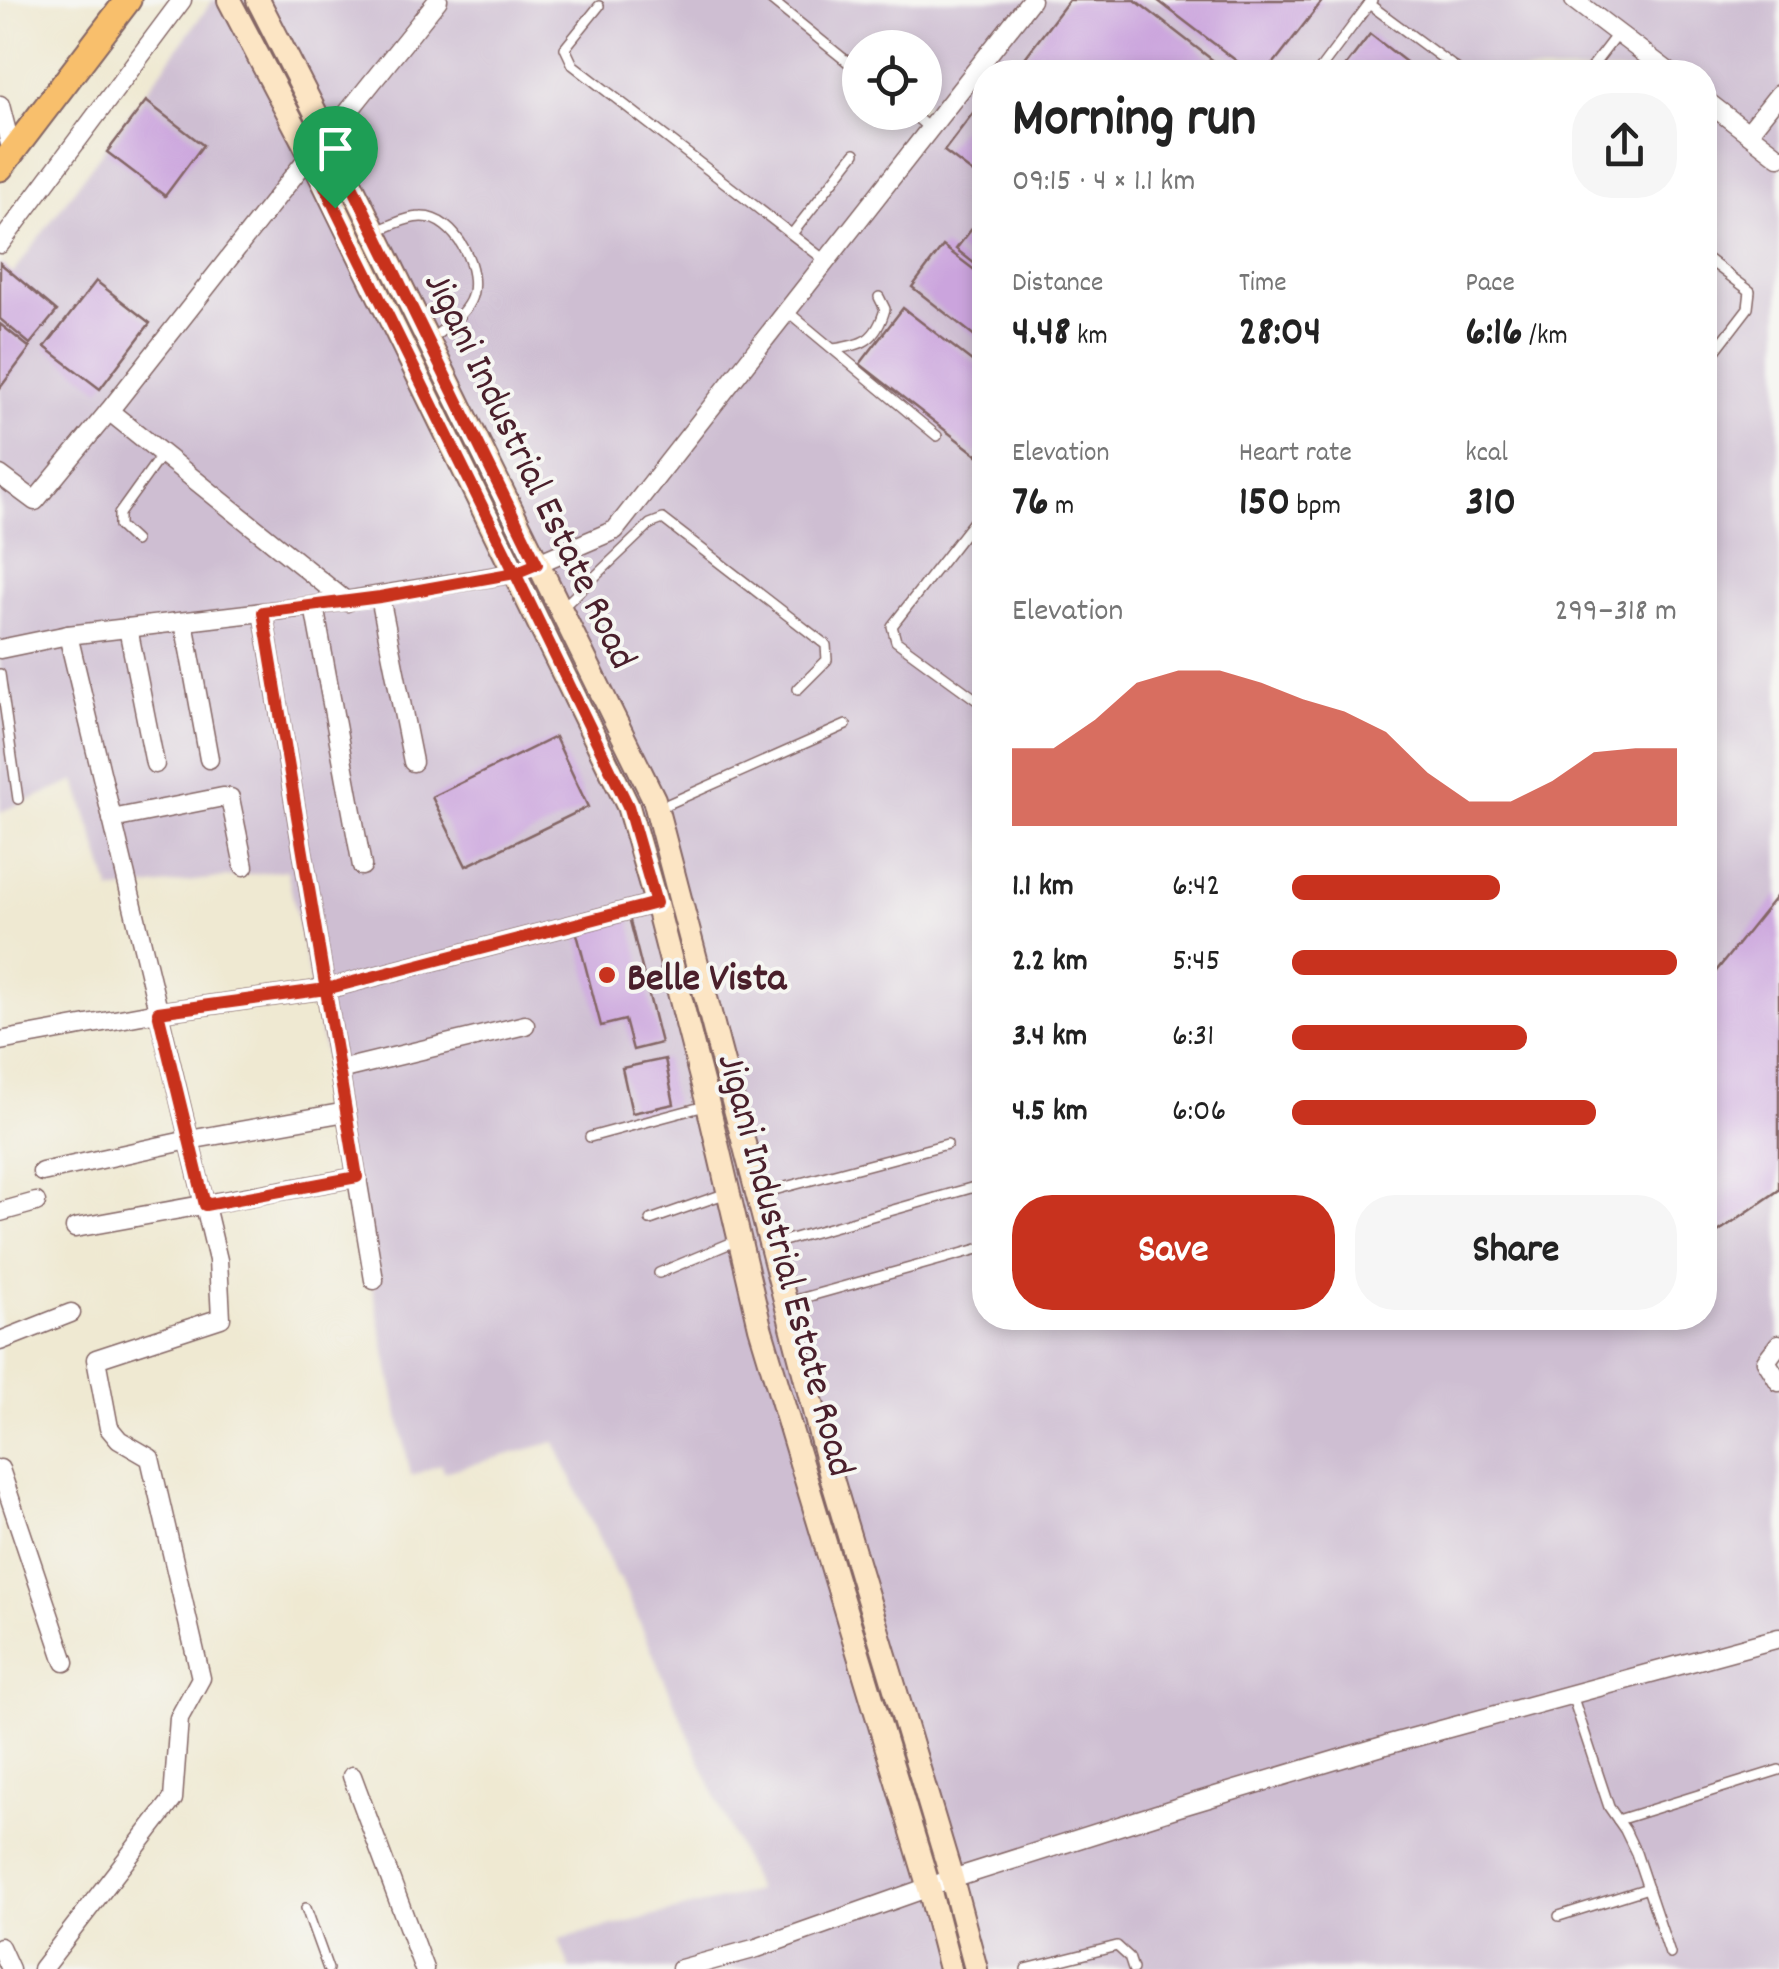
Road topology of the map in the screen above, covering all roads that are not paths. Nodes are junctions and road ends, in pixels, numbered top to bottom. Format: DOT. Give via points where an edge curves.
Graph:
graph roads {
  1 [pos="128,0"];
  2 [pos="182,0"];
  3 [pos="229,0"];
  4 [pos="258,0"];
  5 [pos="438,0"];
  6 [pos="772,0"];
  7 [pos="1032,0"];
  8 [pos="1574,0"];
  9 [pos="1371,2"];
  10 [pos="599,6"];
  11 [pos="1618,33"];
  12 [pos="842,57"];
  13 [pos="985,60"];
  14 [pos="1327,60"];
  15 [pos="1445,60"];
  16 [pos="1597,60"];
  17 [pos="1653,60"];
  18 [pos="972,76"];
  19 [pos="1779,94"];
  20 [pos="0,105"];
  21 [pos="1717,109"];
  22 [pos="942,114"];
  23 [pos="929,130"];
  24 [pos="1748,133"];
  25 [pos="328,136"];
  26 [pos="855,153"];
  27 [pos="310,155"];
  28 [pos="1779,157"];
  29 [pos="6,160"];
  30 [pos="374,232"];
  31 [pos="792,234"];
  32 [pos="0,244"];
  33 [pos="826,261"];
  34 [pos="1717,266"];
  35 [pos="879,297"];
  36 [pos="787,311"];
  37 [pos="428,342"];
  38 [pos="1717,348"];
  39 [pos="832,349"];
  40 [pos="109,412"];
  41 [pos="938,436"];
  42 [pos="162,454"];
  43 [pos="0,475"];
  44 [pos="632,509"];
  45 [pos="972,523"];
  46 [pos="650,524"];
  47 [pos="135,540"];
  48 [pos="537,564"];
  49 [pos="515,573"];
  50 [pos="380,597"];
  51 [pos="347,602"];
  52 [pos="314,606"];
  53 [pos="560,610"];
  54 [pos="263,612"];
  55 [pos="184,622"];
  56 [pos="128,628"];
  57 [pos="68,635"];
  58 [pos="0,649"];
  59 [pos="0,674"];
  60 [pos="798,689"];
  61 [pos="972,697"];
  62 [pos="846,725"];
  63 [pos="209,760"];
  64 [pos="413,762"];
  65 [pos="155,764"];
  66 [pos="18,799"];
  67 [pos="656,809"];
  68 [pos="112,820"];
  69 [pos="244,866"];
  70 [pos="362,866"];
  71 [pos="656,903"];
  72 [pos="326,989"];
  73 [pos="158,1012"];
  74 [pos="526,1025"];
  75 [pos="0,1041"];
  76 [pos="339,1070"];
  77 [pos="708,1106"];
  78 [pos="346,1112"];
  79 [pos="590,1137"];
  80 [pos="189,1140"];
  81 [pos="946,1144"];
  82 [pos="42,1172"];
  83 [pos="357,1177"];
  84 [pos="972,1188"];
  85 [pos="729,1192"];
  86 [pos="757,1194"];
  87 [pos="36,1202"];
  88 [pos="205,1205"];
  89 [pos="0,1212"];
  90 [pos="650,1220"];
  91 [pos="75,1228"];
  92 [pos="741,1239"];
  93 [pos="770,1245"];
  94 [pos="972,1252"];
  95 [pos="659,1273"];
  96 [pos="374,1280"];
  97 [pos="785,1303"];
  98 [pos="71,1313"];
  99 [pos="0,1341"];
  100 [pos="1779,1344"];
  101 [pos="1779,1382"];
  102 [pos="0,1469"];
  103 [pos="1779,1638"];
  104 [pos="65,1662"];
  105 [pos="1572,1695"];
  106 [pos="1779,1770"];
  107 [pos="352,1776"];
  108 [pos="1618,1820"];
  109 [pos="952,1879"];
  110 [pos="930,1888"];
  111 [pos="1648,1888"];
  112 [pos="306,1908"];
  113 [pos="1559,1916"];
  114 [pos="0,1947"];
  115 [pos="1670,1954"];
  116 [pos="10,1969"];
  117 [pos="42,1969"];
  118 [pos="328,1969"];
  119 [pos="424,1969"];
  120 [pos="681,1969"];
  121 [pos="950,1969"];
  122 [pos="976,1969"];
  123 [pos="1026,1969"];
  124 [pos="1133,1969"];
  1 -- 29 [label="main road"];
  2 -- 32 [label="street"];
  3 -- 27 [label="main road, Jigani Industrial Estate Road"];
  4 -- 25 [label="main road, Jigani Industrial Estate Road"];
  5 -- 25 [label="street"];
  6 -- 12 [label="lane"];
  7 -- 13 [label="street"];
  8 -- 11 [label="street"];
  9 -- 14 [label="lane"];
  9 -- 15 [label="lane"];
  10 -- 31 [label="lane" via="564,48 573,65"];
  11 -- 16 [label="lane"];
  11 -- 17 [label="street"];
  18 -- 22 [label="street"];
  19 -- 24 [label="street"];
  20 -- 29 [label="street"];
  21 -- 24 [label="street"];
  23 -- 33 [label="street"];
  24 -- 28 [label="street"];
  25 -- 27 [label="street"];
  25 -- 30 [label="main road, Jigani Industrial Estate Road"];
  26 -- 31 [label="lane"];
  27 -- 40 [label="street"];
  27 -- 49 [label="main road, Jigani Industrial Estate Road"];
  30 -- 37 [label="main road, Jigani Industrial Estate Road"];
  30 -- 37 [label="lane" via="418,216 434,218 455,233 473,267 472,298"];
  31 -- 33 [label="lane"];
  33 -- 36 [label="street"];
  34 -- 38 [label="lane" via="1750,291 1748,308"];
  35 -- 39 [label="lane" via="885,310 872,336"];
  36 -- 39 [label="lane"];
  36 -- 44 [label="street"];
  37 -- 48 [label="main road, Jigani Industrial Estate Road"];
  39 -- 41 [label="lane"];
  40 -- 42 [label="street"];
  40 -- 43 [label="street" via="35,501"];
  42 -- 47 [label="lane" via="119,514 119,526"];
  42 -- 51 [label="street"];
  44 -- 46 [label="lane"];
  44 -- 48 [label="street" via="615,530"];
  45 -- 61 [label="lane" via="892,626 896,641"];
  46 -- 53 [label="lane"];
  46 -- 60 [label="lane" via="663,519 826,645 827,660"];
  48 -- 49 [label="street"];
  48 -- 53 [label="main road, Jigani Industrial Estate Road"];
  49 -- 50 [label="street"];
  49 -- 71 [label="main road, Jigani Industrial Estate Road" via="628,806"];
  50 -- 51 [label="street"];
  50 -- 64 [label="street"];
  51 -- 52 [label="street"];
  52 -- 54 [label="street"];
  52 -- 70 [label="street"];
  53 -- 67 [label="main road, Jigani Industrial Estate Road"];
  54 -- 55 [label="street"];
  54 -- 72 [label="street"];
  55 -- 56 [label="street"];
  55 -- 63 [label="street"];
  56 -- 57 [label="street"];
  56 -- 65 [label="street"];
  57 -- 58 [label="street"];
  57 -- 68 [label="street"];
  59 -- 66 [label="lane"];
  62 -- 67 [label="lane"];
  67 -- 86 [label="main road, Jigani Industrial Estate Road"];
  68 -- 69 [label="street" via="230,798"];
  68 -- 73 [label="street"];
  71 -- 72 [label="street"];
  71 -- 77 [label="main road, Jigani Industrial Estate Road"];
  72 -- 73 [label="street"];
  72 -- 76 [label="street"];
  73 -- 75 [label="street"];
  73 -- 80 [label="street"];
  74 -- 76 [label="street"];
  76 -- 78 [label="street"];
  77 -- 79 [label="lane"];
  77 -- 85 [label="main road, Jigani Industrial Estate Road"];
  78 -- 80 [label="street"];
  78 -- 83 [label="street"];
  80 -- 82 [label="street"];
  80 -- 88 [label="street"];
  81 -- 86 [label="lane"];
  83 -- 88 [label="street"];
  83 -- 96 [label="street"];
  84 -- 93 [label="lane"];
  85 -- 90 [label="lane"];
  85 -- 92 [label="main road, Jigani Industrial Estate Road"];
  86 -- 93 [label="main road, Jigani Industrial Estate Road"];
  87 -- 89 [label="street"];
  88 -- 91 [label="street"];
  88 -- 117 [label="street" via="218,1260 221,1318 96,1360 108,1428 150,1458 202,1678 179,1718 173,1799"];
  92 -- 95 [label="lane"];
  92 -- 110 [label="main road, Jigani Industrial Estate Road" via="760,1327"];
  93 -- 97 [label="main road, Jigani Industrial Estate Road"];
  94 -- 97 [label="lane"];
  97 -- 109 [label="main road, Jigani Industrial Estate Road"];
  98 -- 99 [label="street"];
  100 -- 101 [label="street" via="1766,1361"];
  102 -- 104 [label="street"];
  103 -- 105 [label="street"];
  105 -- 108 [label="lane"];
  105 -- 109 [label="street" via="1386,1744"];
  106 -- 108 [label="lane"];
  107 -- 119 [label="street"];
  108 -- 111 [label="lane"];
  109 -- 110 [label="street"];
  109 -- 122 [label="main road, Jigani Industrial Estate Road"];
  110 -- 120 [label="street"];
  110 -- 121 [label="main road, Jigani Industrial Estate Road"];
  111 -- 113 [label="lane"];
  111 -- 115 [label="lane"];
  112 -- 118 [label="lane"];
  114 -- 116 [label="street"];
  123 -- 124 [label="lane" via="1116,1946"];
}
